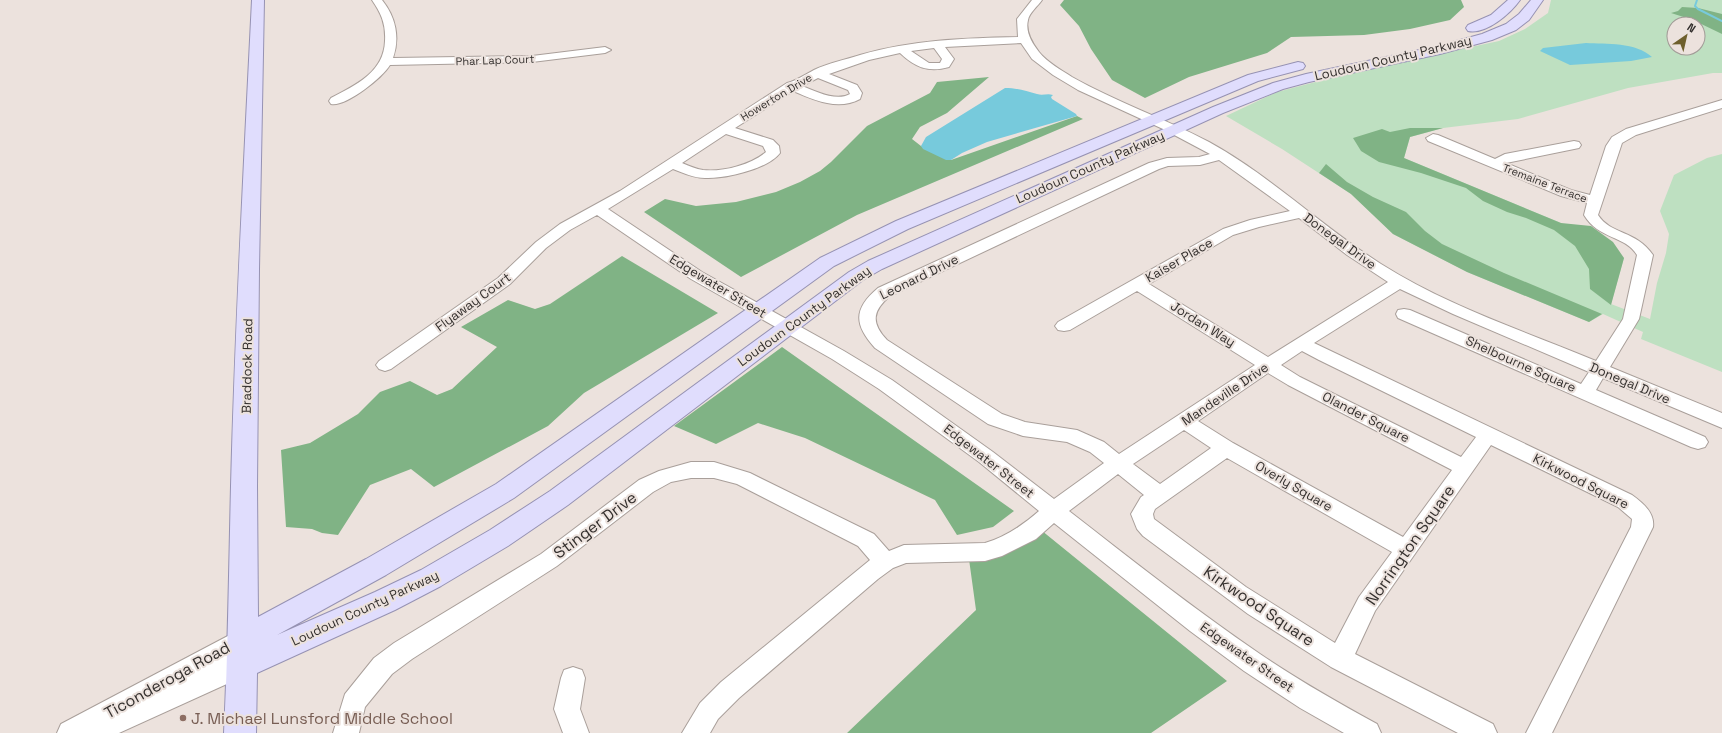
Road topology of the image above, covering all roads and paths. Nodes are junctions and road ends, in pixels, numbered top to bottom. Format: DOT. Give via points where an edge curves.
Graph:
graph roads {
  1 [pos="258,0"];
  2 [pos="377,0"];
  3 [pos="1037,0"];
  4 [pos="1514,0"];
  5 [pos="1534,1"];
  6 [pos="1024,40"];
  7 [pos="936,44"];
  8 [pos="902,49"];
  9 [pos="605,50"];
  10 [pos="1354,54"];
  11 [pos="385,62"];
  12 [pos="1311,63"];
  13 [pos="818,73"];
  14 [pos="791,86"];
  15 [pos="335,102"];
  16 [pos="1722,104"];
  17 [pos="1153,120"];
  18 [pos="725,129"];
  19 [pos="1174,130"];
  20 [pos="1433,138"];
  21 [pos="1574,145"];
  22 [pos="1221,155"];
  23 [pos="672,164"];
  24 [pos="1496,164"];
  25 [pos="1595,201"];
  26 [pos="598,209"];
  27 [pos="1301,213"];
  28 [pos="1400,282"];
  29 [pos="1138,284"];
  30 [pos="756,311"];
  31 [pos="1404,314"];
  32 [pos="1473,316"];
  33 [pos="1064,326"];
  34 [pos="786,327"];
  35 [pos="1456,336"];
  36 [pos="1301,343"];
  37 [pos="385,365"];
  38 [pos="1268,365"];
  39 [pos="1598,369"];
  40 [pos="1585,392"];
  41 [pos="1184,421"];
  42 [pos="1722,421"];
  43 [pos="1488,435"];
  44 [pos="1698,442"];
  45 [pos="1226,448"];
  46 [pos="1119,464"];
  47 [pos="1465,468"];
  48 [pos="1159,495"];
  49 [pos="1053,511"];
  50 [pos="1406,549"];
  51 [pos="886,562"];
  52 [pos="243,652"];
  53 [pos="1340,659"];
  54 [pos="573,678"];
  55 [pos="70,733"];
  56 [pos="91,733"];
  57 [pos="240,733"];
  58 [pos="346,733"];
  59 [pos="576,733"];
  60 [pos="694,733"];
  61 [pos="1368,733"];
  62 [pos="1484,733"];
  63 [pos="1539,733"];
  1 -- 52 [label="main road, Braddock Road" via="244,486"];
  2 -- 11 [label="street" via="388,17 390,46"];
  3 -- 6 [label="street, Donegal Drive" via="1022,19"];
  4 -- 10 [label="main road, Loudoun County Parkway" via="1505,11 1468,29"];
  5 -- 19 [label="main road, Loudoun County Parkway" via="1524,17 1511,27 1487,37 1440,50 1339,69 1278,86"];
  6 -- 7 [label="street, Howerton Drive"];
  6 -- 17 [label="street, Donegal Drive" via="1034,55 1059,75"];
  7 -- 8 [label="street, Howerton Drive"];
  7 -- 8 [label="street" via="948,59 945,65 936,67 918,64"];
  8 -- 13 [label="street, Howerton Drive" via="860,58"];
  9 -- 11 [label="street, Phar Lap Court" via="532,59"];
  11 -- 15 [label="street" via="369,80"];
  12 -- 17 [label="main road, Loudoun County Parkway" via="1253,78"];
  13 -- 14 [label="street, Howerton Drive"];
  13 -- 14 [label="street" via="853,88 856,96 849,100 836,101"];
  14 -- 18 [label="street, Howerton Drive"];
  16 -- 25 [label="street" via="1623,136 1613,146"];
  17 -- 19 [label="street, Donegal Drive"];
  17 -- 30 [label="main road, Loudoun County Parkway" via="864,243 827,262"];
  18 -- 23 [label="street, Howerton Drive"];
  18 -- 23 [label="street" via="768,143 772,146 773,153 765,160 720,174 697,173"];
  19 -- 22 [label="street, Donegal Drive"];
  19 -- 34 [label="main road, Loudoun County Parkway" via="874,265"];
  20 -- 24 [label="street, Tremaine Terrace"];
  21 -- 24 [label="street, Tremaine Terrace" via="1505,158"];
  22 -- 27 [label="street, Donegal Drive"];
  22 -- 46 [label="street, Leonard Drive" via="1204,160 1154,166 884,292 870,305 867,313 869,330 881,344 995,419 1022,429 1056,432 1084,440"];
  23 -- 26 [label="street, Howerton Drive"];
  24 -- 25 [label="street, Tremaine Terrace" via="1566,193"];
  25 -- 39 [label="street, Shelbourne Square" via="1591,215 1593,219 1604,228 1639,246 1645,256 1631,319"];
  26 -- 30 [label="street, Edgewater Street" via="704,280"];
  26 -- 37 [label="street, Flyaway Court" via="565,227 541,245 504,281"];
  27 -- 28 [label="street, Donegal Drive" via="1346,248"];
  27 -- 29 [label="street, Kaiser Place" via="1241,227"];
  28 -- 32 [label="street, Donegal Drive"];
  28 -- 36 [label="street, Mandeville Drive"];
  29 -- 33 [label="street, Kaiser Place"];
  29 -- 38 [label="street, Jordan Way"];
  30 -- 34 [label="street, Edgewater Street"];
  30 -- 52 [label="main road, Loudoun County Parkway" via="505,491 376,567"];
  31 -- 35 [label="street, Shelbourne Square"];
  32 -- 35 [label="street, Shelbourne Square"];
  32 -- 39 [label="street, Donegal Drive"];
  34 -- 49 [label="street, Edgewater Street" via="838,355 926,412"];
  34 -- 52 [label="main road, Loudoun County Parkway" via="558,498 499,538 398,595"];
  35 -- 40 [label="street, Shelbourne Square"];
  36 -- 38 [label="street, Mandeville Drive"];
  36 -- 43 [label="street, Kirkwood Square"];
  38 -- 41 [label="street, Mandeville Drive"];
  38 -- 47 [label="street, Olander Square" via="1294,381"];
  39 -- 40 [label="street, Shelbourne Square"];
  39 -- 42 [label="street, Donegal Drive"];
  40 -- 44 [label="street, Shelbourne Square"];
  41 -- 45 [label="street, Overly Square"];
  41 -- 46 [label="street, Mandeville Drive"];
  43 -- 47 [label="street, Norrington Square"];
  43 -- 63 [label="street, Kirkwood Square" via="1625,501 1641,516 1644,523"];
  45 -- 48 [label="street, Kirkwood Square"];
  45 -- 50 [label="street, Overly Square"];
  46 -- 48 [label="street, Leonard Drive"];
  46 -- 49 [label="street, Mandeville Drive"];
  47 -- 50 [label="street, Norrington Square"];
  48 -- 53 [label="street, Kirkwood Square" via="1148,503 1142,514 1151,530 1246,600"];
  49 -- 51 [label="street" via="1028,533 1002,547 985,552 904,554"];
  49 -- 61 [label="street, Edgewater Street" via="1226,644 1273,677"];
  50 -- 53 [label="street, Norrington Square" via="1367,604"];
  51 -- 58 [label="street, Stinger Drive" via="866,540 743,478 714,470 691,470 666,476 646,486 549,560 383,666 354,702"];
  51 -- 60 [label="street" via="870,572 730,690 709,711"];
  52 -- 55 [label="street, Ticonderoga Road"];
  52 -- 56 [label="street, Ticonderoga Road"];
  52 -- 57 [label="main road, Braddock Road"];
  53 -- 62 [label="street, Kirkwood Square"];
  54 -- 59 [label="street" via="567,709"];
}
